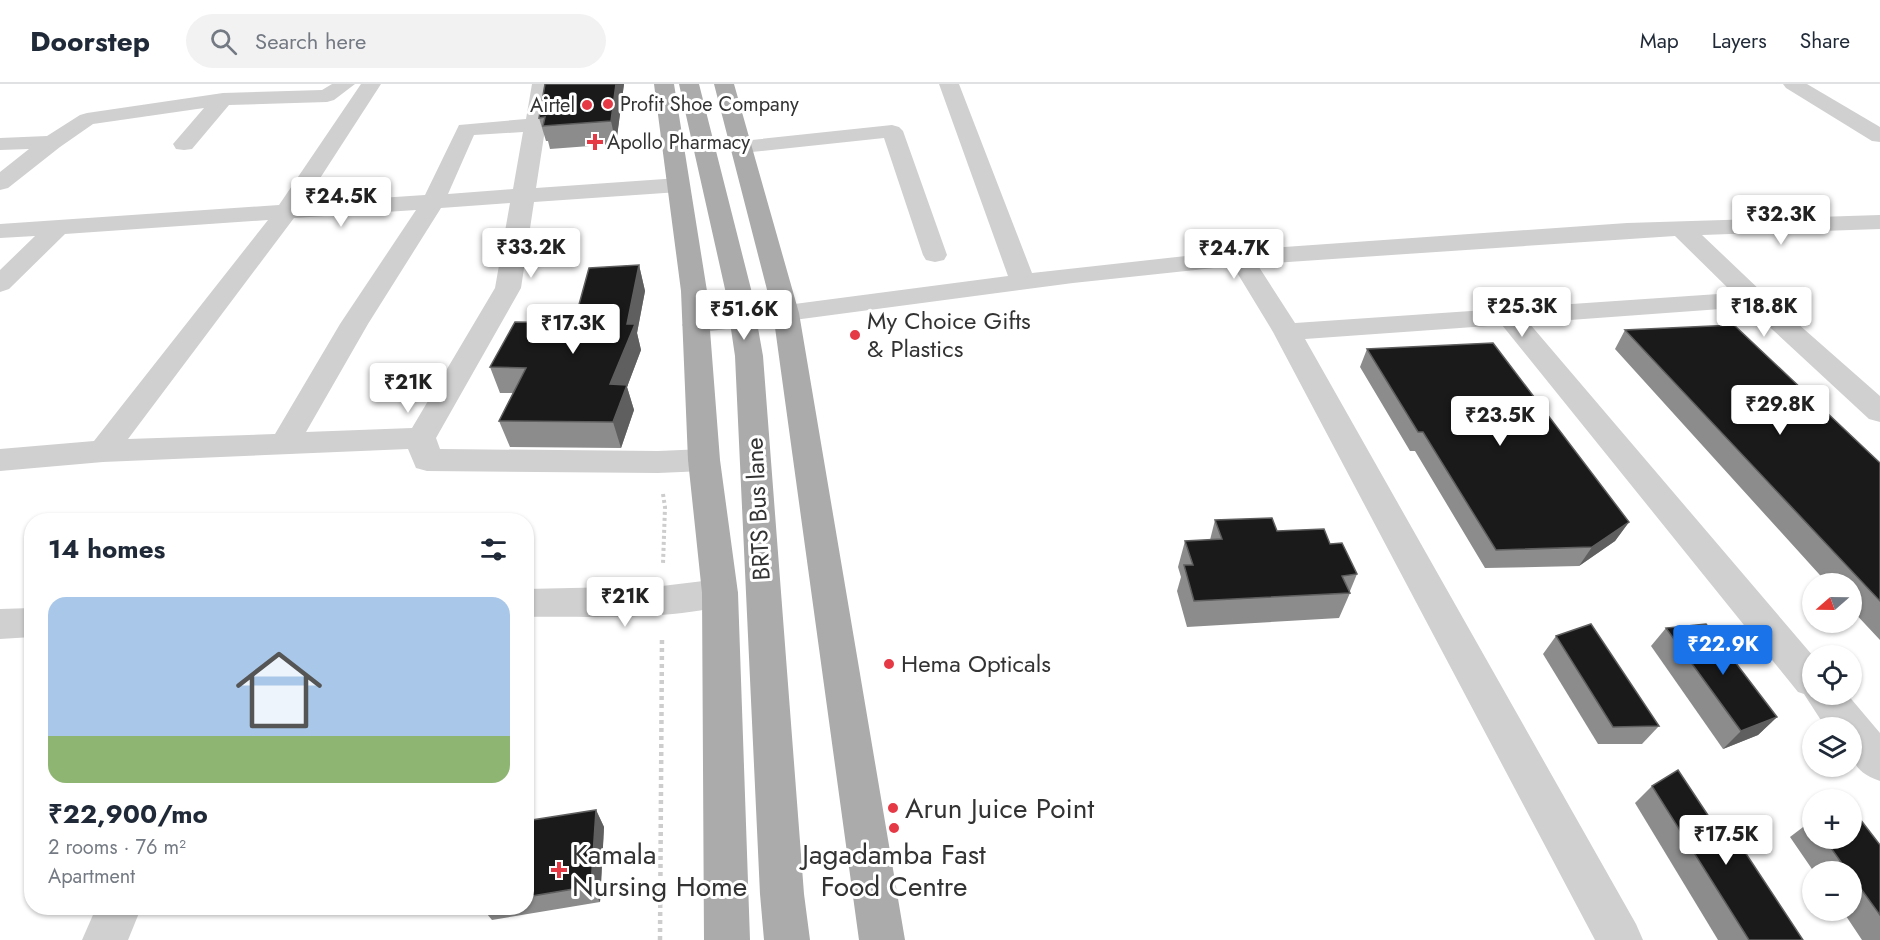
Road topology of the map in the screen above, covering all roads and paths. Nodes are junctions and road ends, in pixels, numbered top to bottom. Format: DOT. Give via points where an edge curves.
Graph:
graph roads {
  1 [pos="345,84"];
  2 [pos="371,84"];
  3 [pos="542,84"];
  4 [pos="664,84"];
  5 [pos="689,84"];
  6 [pos="724,84"];
  7 [pos="949,84"];
  8 [pos="1793,84"];
  9 [pos="223,99"];
  10 [pos="534,125"];
  11 [pos="1880,136"];
  12 [pos="52,142"];
  13 [pos="0,144"];
  14 [pos="184,144"];
  15 [pos="742,147"];
  16 [pos="0,183"];
  17 [pos="679,185"];
  18 [pos="521,197"];
  19 [pos="433,202"];
  20 [pos="287,211"];
  21 [pos="1880,222"];
  22 [pos="58,227"];
  23 [pos="1681,228"];
  24 [pos="0,231"];
  25 [pos="935,255"];
  26 [pos="1240,258"];
  27 [pos="1023,283"];
  28 [pos="0,284"];
  29 [pos="1754,299"];
  30 [pos="786,313"];
  31 [pos="1510,317"];
  32 [pos="743,319"];
  33 [pos="696,325"];
  34 [pos="1287,332"];
  35 [pos="1880,412"];
  36 [pos="421,438"];
  37 [pos="285,443"];
  38 [pos="103,451"];
  39 [pos="0,460"];
  40 [pos="704,460"];
  41 [pos="658,462"];
  42 [pos="720,593"];
  43 [pos="662,600"];
  44 [pos="534,603"];
  45 [pos="24,622"];
  46 [pos="0,624"];
  47 [pos="1802,669"];
  48 [pos="1832,705"];
  49 [pos="1842,717"];
  50 [pos="1862,741"];
  51 [pos="1880,763"];
  52 [pos="116,915"];
  53 [pos="105,940"];
  54 [pos="660,940"];
  55 [pos="727,940"];
  56 [pos="787,940"];
  57 [pos="882,940"];
  58 [pos="1620,940"];
  1 -- 9 [label="street" via="327,96"];
  2 -- 20 [label="street"];
  3 -- 10 [label="street"];
  4 -- 17 [label="main road"];
  5 -- 32 [label="main road, BRTS Bus lane"];
  6 -- 15 [label="main road"];
  7 -- 27 [label="street"];
  8 -- 11 [label="street"];
  9 -- 12 [label="street" via="87,119"];
  9 -- 14 [label="street"];
  10 -- 18 [label="street"];
  10 -- 19 [label="street" via="466,129"];
  12 -- 13 [label="street"];
  12 -- 16 [label="street"];
  15 -- 25 [label="street" via="892,131"];
  15 -- 30 [label="main road"];
  17 -- 18 [label="street"];
  17 -- 33 [label="main road"];
  18 -- 19 [label="street"];
  18 -- 36 [label="street" via="508,288"];
  19 -- 20 [label="street"];
  19 -- 37 [label="street" via="354,324"];
  20 -- 22 [label="street"];
  20 -- 38 [label="street"];
  21 -- 23 [label="street"];
  22 -- 24 [label="street"];
  22 -- 28 [label="street"];
  23 -- 26 [label="street"];
  23 -- 29 [label="street"];
  26 -- 27 [label="street"];
  26 -- 34 [label="street"];
  27 -- 30 [label="street"];
  29 -- 31 [label="street"];
  29 -- 35 [label="street"];
  30 -- 32 [label="street"];
  30 -- 57 [label="main road"];
  31 -- 34 [label="street"];
  31 -- 47 [label="street"];
  32 -- 33 [label="street"];
  32 -- 56 [label="main road, BRTS Bus lane" via="749,356"];
  33 -- 40 [label="main road"];
  34 -- 58 [label="street"];
  36 -- 37 [label="street"];
  36 -- 41 [label="street" via="427,460"];
  37 -- 38 [label="street"];
  38 -- 39 [label="street"];
  40 -- 41 [label="street"];
  40 -- 42 [label="main road"];
  41 -- 43 [label="path" via="665,507"];
  42 -- 43 [label="street"];
  42 -- 55 [label="main road"];
  43 -- 44 [label="street"];
  43 -- 54 [label="path"];
  45 -- 46 [label="street"];
  48 -- 49 [label="street"];
  50 -- 51 [label="street"];
  52 -- 53 [label="street"];
}
